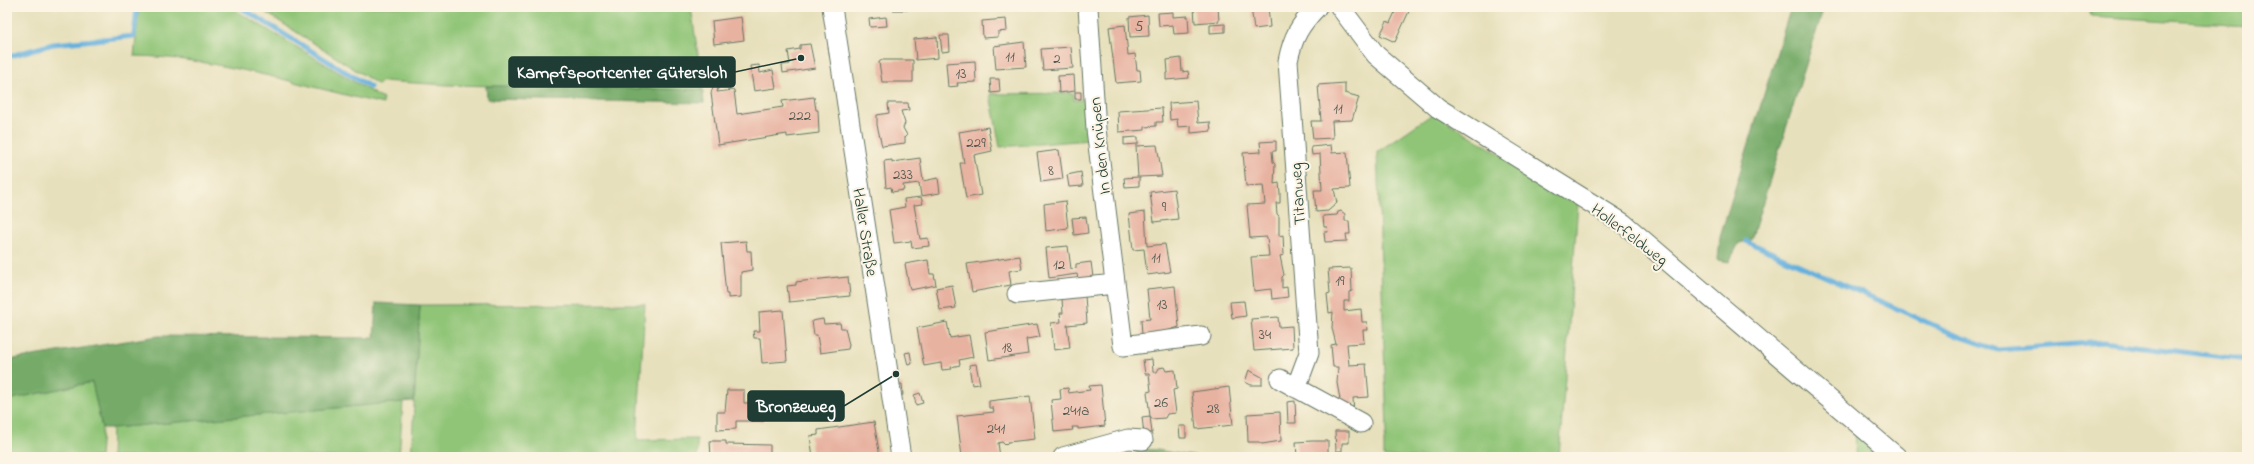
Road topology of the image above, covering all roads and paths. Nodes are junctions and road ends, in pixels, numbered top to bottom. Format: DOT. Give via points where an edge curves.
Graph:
graph roads {
  1 [pos="832,7"];
  2 [pos="1088,7"];
  3 [pos="1317,7"];
  4 [pos="1340,7"];
  5 [pos="1115,284"];
  6 [pos="1017,294"];
  7 [pos="1201,336"];
  8 [pos="1280,379"];
  9 [pos="1296,388"];
  10 [pos="1361,423"];
  11 [pos="1143,440"];
  12 [pos="901,457"];
  13 [pos="1063,457"];
  14 [pos="1897,457"];
  1 -- 12 [label="street, Haller Straße"];
  2 -- 5 [label="street, In den Knüpen" via="1096,129"];
  3 -- 9 [label="street, Titanweg" via="1301,24 1291,42 1288,60 1309,353"];
  4 -- 14 [label="street, Hollerfeldweg" via="1376,55 1438,108 1623,223"];
  5 -- 6 [label="street"];
  5 -- 7 [label="street, In den Knüpen" via="1123,346"];
  8 -- 9 [label="street"];
  9 -- 10 [label="street"];
  11 -- 13 [label="street" via="1128,439"];
}
